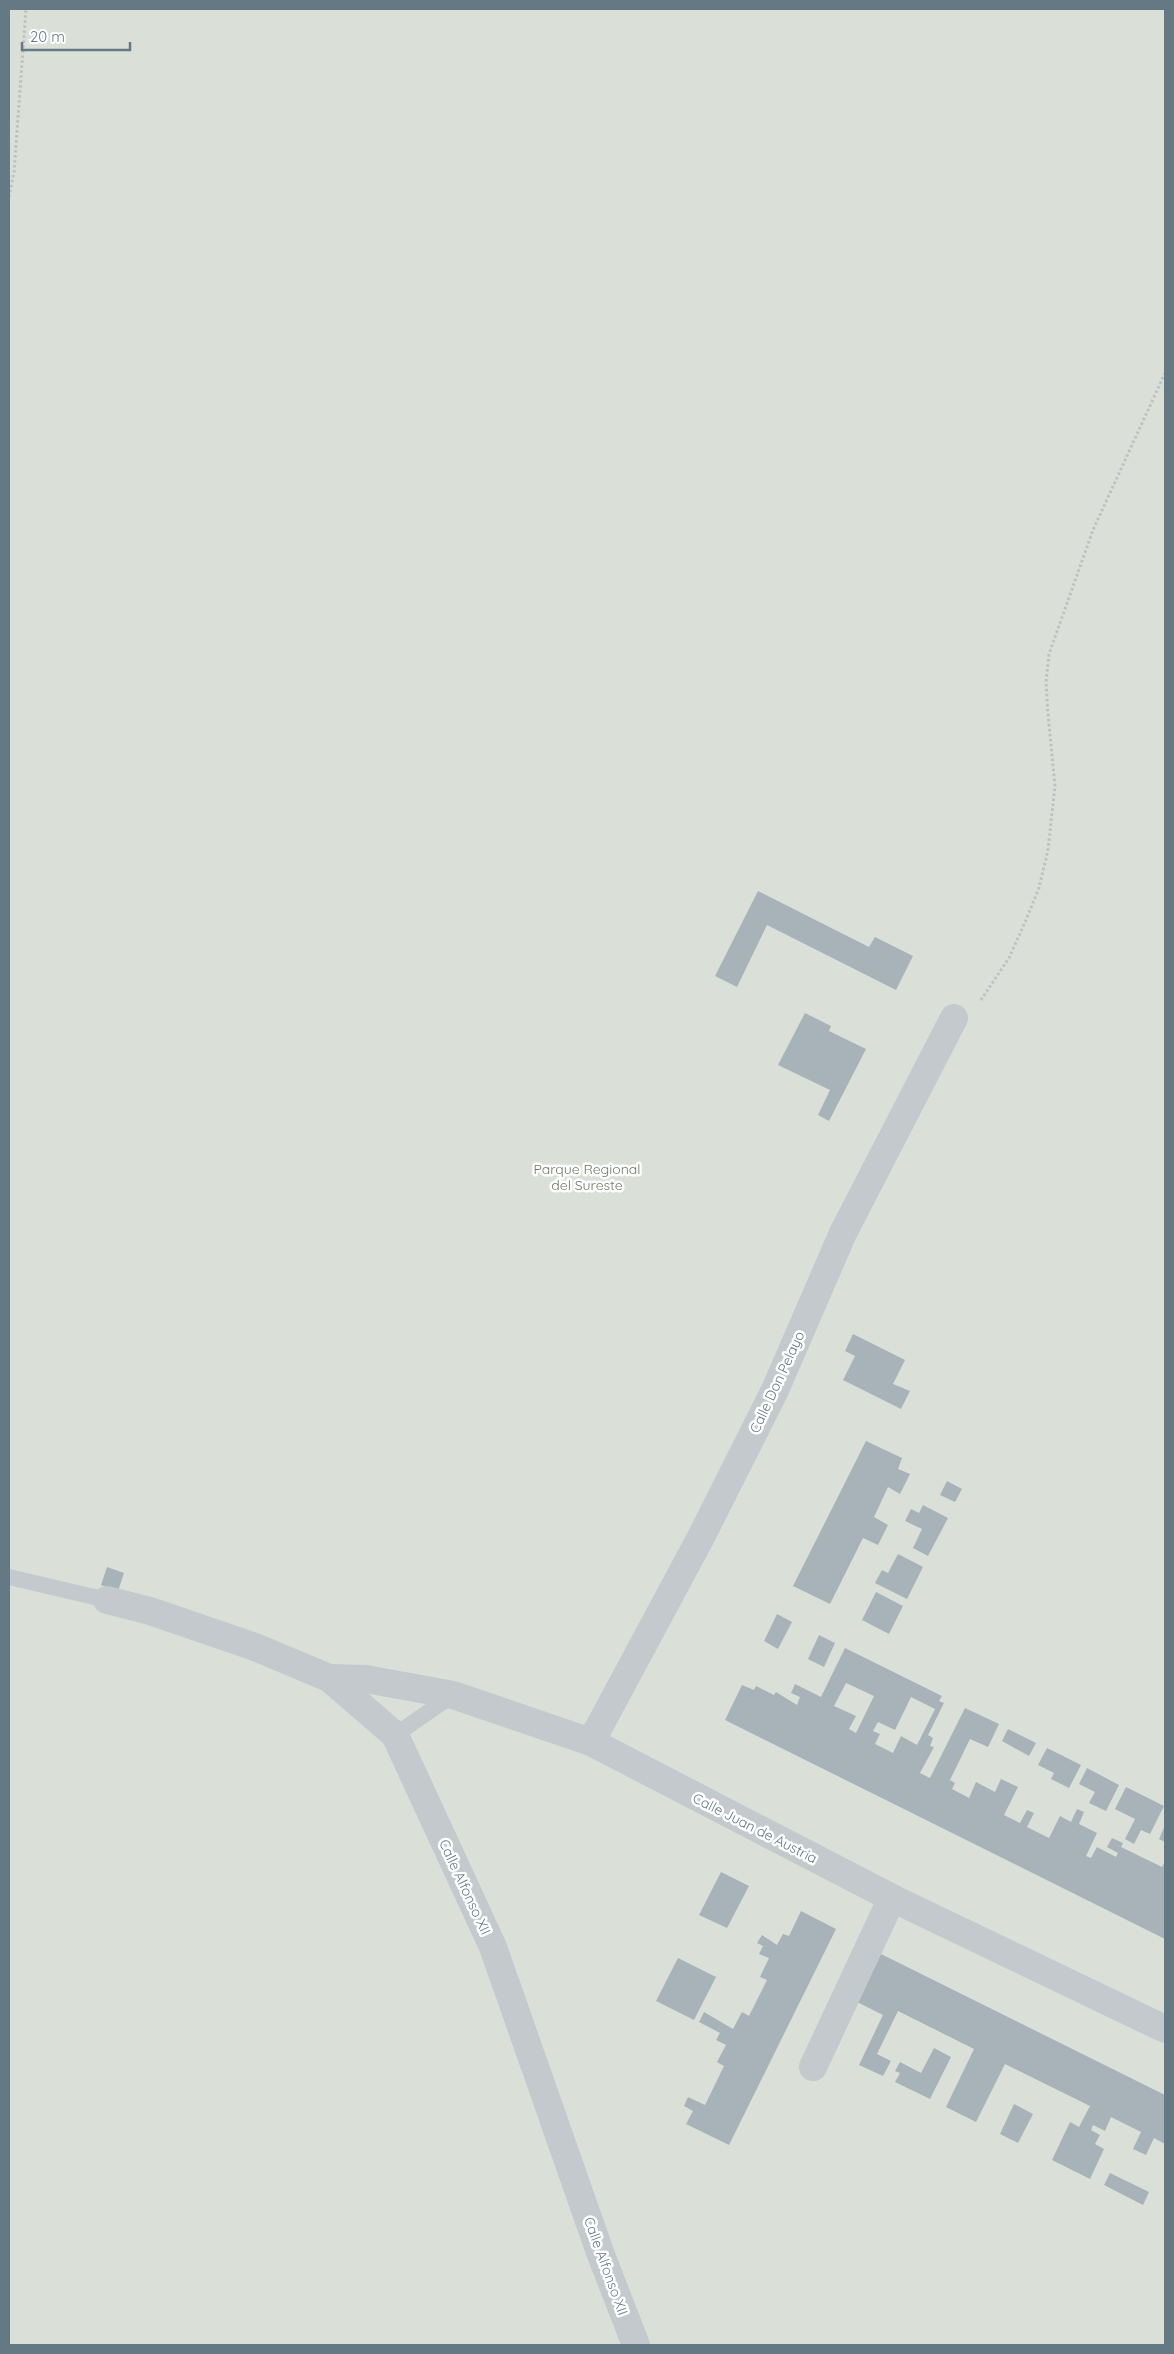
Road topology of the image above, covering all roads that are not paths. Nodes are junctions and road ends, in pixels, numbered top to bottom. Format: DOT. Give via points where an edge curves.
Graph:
graph roads {
  1 [pos="954,1018"];
  2 [pos="9,1576"];
  3 [pos="107,1600"];
  4 [pos="329,1678"];
  5 [pos="453,1695"];
  6 [pos="395,1735"];
  7 [pos="591,1742"];
  8 [pos="892,1898"];
  9 [pos="1165,2029"];
  10 [pos="813,2067"];
  11 [pos="636,2345"];
  1 -- 7 [label="street, Calle Don Pelayo" via="843,1233 775,1390"];
  2 -- 3 [label="lane"];
  3 -- 4 [label="street, Calle Alfonso XII" via="255,1647"];
  4 -- 5 [label="street, Calle Juan de Austria" via="366,1679"];
  4 -- 6 [label="street, Calle Alfonso XII"];
  5 -- 6 [label="lane"];
  5 -- 7 [label="street, Calle Juan de Austria"];
  6 -- 11 [label="street, Calle Alfonso XII" via="493,1947"];
  7 -- 8 [label="street, Calle Juan de Austria"];
  8 -- 9 [label="street, Calle Juan de Austria"];
  8 -- 10 [label="street"];
}
